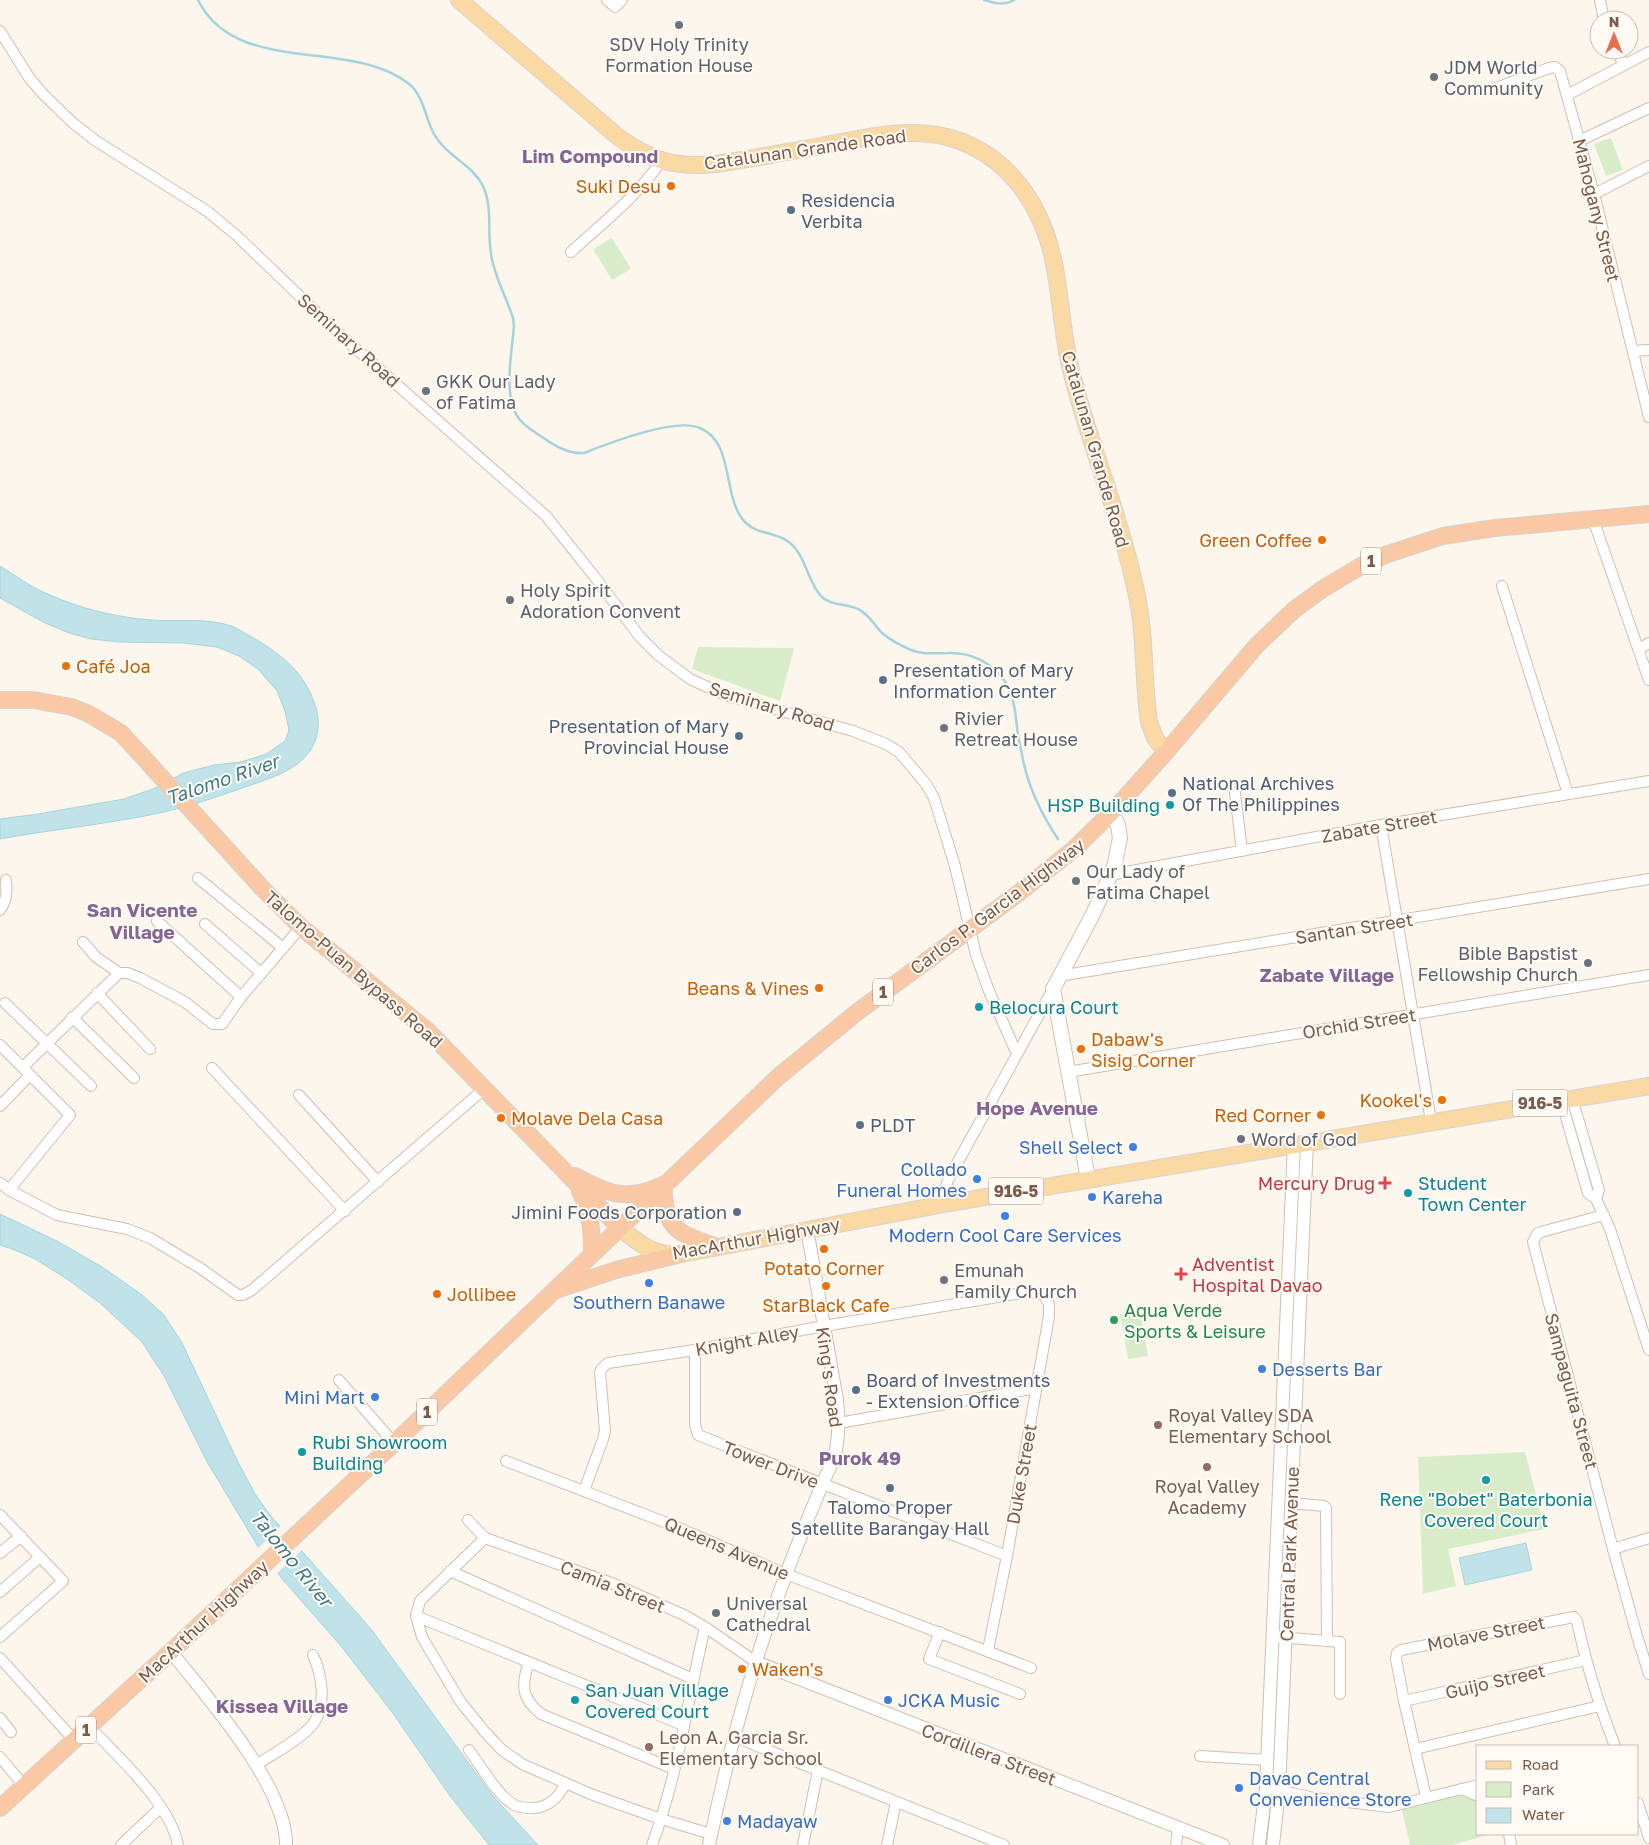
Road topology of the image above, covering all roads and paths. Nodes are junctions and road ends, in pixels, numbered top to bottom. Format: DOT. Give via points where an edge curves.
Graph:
graph roads {
  1 [pos="459,0"];
  2 [pos="607,0"];
  3 [pos="618,4"];
  4 [pos="0,32"];
  5 [pos="1649,52"];
  6 [pos="1621,60"];
  7 [pos="1624,65"];
  8 [pos="1496,88"];
  9 [pos="1567,95"];
  10 [pos="1649,108"];
  11 [pos="1579,141"];
  12 [pos="661,161"];
  13 [pos="1649,166"];
  14 [pos="1594,194"];
  15 [pos="571,252"];
  16 [pos="1649,350"];
  17 [pos="1633,351"];
  18 [pos="1647,402"];
  19 [pos="1649,417"];
  20 [pos="1649,514"];
  21 [pos="1593,519"];
  22 [pos="1502,586"];
  23 [pos="1649,643"];
  24 [pos="1639,649"];
  25 [pos="1649,680"];
  26 [pos="0,700"];
  27 [pos="1166,752"];
  28 [pos="1649,781"];
  29 [pos="1235,793"];
  30 [pos="1568,794"];
  31 [pos="1112,812"];
  32 [pos="1381,825"];
  33 [pos="1242,851"];
  34 [pos="1110,875"];
  35 [pos="198,878"];
  36 [pos="1649,879"];
  37 [pos="6,880"];
  38 [pos="0,910"];
  39 [pos="1397,920"];
  40 [pos="157,921"];
  41 [pos="205,924"];
  42 [pos="301,927"];
  43 [pos="969,929"];
  44 [pos="83,942"];
  45 [pos="283,948"];
  46 [pos="118,973"];
  47 [pos="261,973"];
  48 [pos="1649,975"];
  49 [pos="1059,976"];
  50 [pos="1052,989"];
  51 [pos="96,993"];
  52 [pos="241,997"];
  53 [pos="6,1003"];
  54 [pos="1413,1014"];
  55 [pos="72,1017"];
  56 [pos="47,1043"];
  57 [pos="0,1045"];
  58 [pos="150,1049"];
  59 [pos="1017,1054"];
  60 [pos="212,1068"];
  61 [pos="26,1071"];
  62 [pos="1068,1072"];
  63 [pos="134,1078"];
  64 [pos="91,1086"];
  65 [pos="1649,1086"];
  66 [pos="484,1088"];
  67 [pos="4,1095"];
  68 [pos="299,1095"];
  69 [pos="1566,1099"];
  70 [pos="0,1106"];
  71 [pos="1431,1121"];
  72 [pos="1300,1143"];
  73 [pos="562,1170"];
  74 [pos="1088,1179"];
  75 [pos="378,1182"];
  76 [pos="0,1183"];
  77 [pos="576,1184"];
  78 [pos="664,1184"];
  79 [pos="9,1190"];
  80 [pos="944,1204"];
  81 [pos="345,1210"];
  82 [pos="1604,1215"];
  83 [pos="619,1227"];
  84 [pos="807,1229"];
  85 [pos="717,1247"];
  86 [pos="1290,1247"];
  87 [pos="1303,1248"];
  88 [pos="592,1253"];
  89 [pos="681,1254"];
  90 [pos="552,1292"];
  91 [pos="1047,1298"];
  92 [pos="824,1326"];
  93 [pos="695,1350"];
  94 [pos="1649,1350"];
  95 [pos="1290,1376"];
  96 [pos="339,1380"];
  97 [pos="1036,1388"];
  98 [pos="839,1423"];
  99 [pos="394,1443"];
  100 [pos="506,1461"];
  101 [pos="823,1483"];
  102 [pos="584,1491"];
  103 [pos="1291,1503"];
  104 [pos="0,1514"];
  105 [pos="468,1520"];
  106 [pos="20,1536"];
  107 [pos="485,1538"];
  108 [pos="1649,1538"];
  109 [pos="1613,1549"];
  110 [pos="0,1553"];
  111 [pos="1007,1556"];
  112 [pos="40,1557"];
  113 [pos="450,1571"];
  114 [pos="786,1574"];
  115 [pos="0,1592"];
  116 [pos="416,1616"];
  117 [pos="705,1627"];
  118 [pos="940,1632"];
  119 [pos="0,1637"];
  120 [pos="1272,1637"];
  121 [pos="1286,1637"];
  122 [pos="1327,1641"];
  123 [pos="988,1650"];
  124 [pos="171,1652"];
  125 [pos="313,1656"];
  126 [pos="0,1658"];
  127 [pos="1586,1660"];
  128 [pos="529,1662"];
  129 [pos="756,1662"];
  130 [pos="1031,1668"];
  131 [pos="1649,1674"];
  132 [pos="693,1679"];
  133 [pos="1020,1694"];
  134 [pos="1340,1694"];
  135 [pos="1404,1701"];
  136 [pos="1600,1706"];
  137 [pos="0,1718"];
  138 [pos="683,1724"];
  139 [pos="89,1726"];
  140 [pos="11,1732"];
  141 [pos="735,1737"];
  142 [pos="74,1740"];
  143 [pos="1615,1745"];
  144 [pos="1415,1749"];
  145 [pos="469,1750"];
  146 [pos="1200,1756"];
  147 [pos="0,1757"];
  148 [pos="1267,1760"];
  149 [pos="256,1765"];
  150 [pos="674,1769"];
  151 [pos="818,1770"];
  152 [pos="566,1783"];
  153 [pos="1476,1785"];
  154 [pos="24,1786"];
  155 [pos="1266,1788"];
  156 [pos="1461,1789"];
  157 [pos="1279,1790"];
  158 [pos="1476,1795"];
  159 [pos="1426,1798"];
  160 [pos="896,1802"];
  161 [pos="1639,1806"];
  162 [pos="161,1807"];
  163 [pos="0,1808"];
  164 [pos="661,1820"];
  165 [pos="1178,1828"];
  166 [pos="1649,1838"];
  167 [pos="710,1840"];
  168 [pos="121,1845"];
  169 [pos="178,1845"];
  170 [pos="286,1845"];
  171 [pos="652,1845"];
  172 [pos="803,1845"];
  173 [pos="887,1845"];
  174 [pos="1004,1845"];
  175 [pos="1176,1845"];
  176 [pos="1223,1845"];
  177 [pos="1259,1845"];
  178 [pos="1274,1845"];
  1 -- 12 [label="main road, Catalunan Grande Road" via="617,136"];
  2 -- 3 [label="street"];
  4 -- 43 [label="street, Seminary Road" via="30,79 59,110 96,141 207,211 236,235 337,332 546,516 640,637 658,655 690,679 725,695 853,731 899,752 934,798 955,866"];
  5 -- 7 [label="street"];
  6 -- 7 [label="street"];
  7 -- 9 [label="street"];
  8 -- 9 [label="street, Mahogany Street" via="1555,67 1562,76"];
  9 -- 11 [label="street, Mahogany Street"];
  10 -- 11 [label="street"];
  11 -- 14 [label="street, Mahogany Street"];
  12 -- 15 [label="street" via="642,185"];
  12 -- 27 [label="main road, Catalunan Grande Road" via="692,166 716,164 910,132 960,141 984,153 1013,177 1038,215 1051,252 1072,374 1124,543 1140,618 1149,722 1155,738"];
  13 -- 14 [label="street"];
  14 -- 17 [label="street, Mahogany Street"];
  16 -- 17 [label="street"];
  17 -- 18 [label="street, Mahogany Street"];
  18 -- 19 [label="street, Mahogany Street"];
  20 -- 21 [label="highway, Carlos P. Garcia Highway / 1"];
  21 -- 24 [label="street"];
  21 -- 27 [label="highway, Carlos P. Garcia Highway / 1" via="1468,531 1414,545 1361,566 1314,595 1276,626"];
  22 -- 30 [label="street"];
  23 -- 24 [label="street"];
  24 -- 25 [label="street"];
  26 -- 42 [label="highway, Talomo-Puan Bypass Road" via="72,707 121,733"];
  27 -- 31 [label="highway, Carlos P. Garcia Highway / 1"];
  28 -- 30 [label="street, Zabate Street"];
  29 -- 33 [label="street"];
  30 -- 32 [label="street, Zabate Street"];
  31 -- 34 [label="main road" via="1120,838"];
  31 -- 43 [label="highway, Carlos P. Garcia Highway / 1" via="1050,869"];
  32 -- 33 [label="street, Zabate Street"];
  32 -- 39 [label="street"];
  33 -- 34 [label="street, Zabate Street"];
  34 -- 49 [label="main road"];
  35 -- 45 [label="street"];
  36 -- 39 [label="street, Santan Street"];
  37 -- 38 [label="street" via="7,894"];
  39 -- 49 [label="street, Santan Street"];
  39 -- 54 [label="street"];
  40 -- 52 [label="street"];
  41 -- 47 [label="street"];
  42 -- 45 [label="street"];
  42 -- 66 [label="highway, Talomo-Puan Bypass Road" via="429,1032"];
  43 -- 59 [label="street, Seminary Road" via="989,991"];
  43 -- 78 [label="highway, Carlos P. Garcia Highway / 1" via="804,1054"];
  44 -- 46 [label="street" via="96,958"];
  45 -- 47 [label="street"];
  46 -- 51 [label="street"];
  46 -- 52 [label="street" via="128,973 185,1002 213,1024 222,1024"];
  47 -- 52 [label="street"];
  48 -- 54 [label="street, Orchid Street"];
  49 -- 50 [label="main road"];
  50 -- 59 [label="street"];
  50 -- 62 [label="main road"];
  51 -- 55 [label="street"];
  51 -- 58 [label="street"];
  53 -- 56 [label="street"];
  54 -- 62 [label="street, Orchid Street"];
  54 -- 71 [label="street"];
  55 -- 56 [label="street"];
  55 -- 63 [label="street"];
  56 -- 61 [label="street"];
  56 -- 64 [label="street"];
  57 -- 61 [label="street"];
  59 -- 80 [label="street" via="949,1178"];
  60 -- 81 [label="street"];
  61 -- 67 [label="street"];
  61 -- 79 [label="street" via="70,1115"];
  62 -- 74 [label="main road"];
  65 -- 69 [label="main road, MacArthur Highway / 916-5"];
  66 -- 73 [label="highway, Talomo-Puan Bypass Road"];
  66 -- 75 [label="street"];
  67 -- 70 [label="street"];
  68 -- 75 [label="street"];
  69 -- 71 [label="main road, MacArthur Highway / 916-5"];
  69 -- 82 [label="street" via="1599,1190 1596,1200"];
  71 -- 72 [label="main road, MacArthur Highway / 916-5"];
  72 -- 74 [label="main road, MacArthur Highway / 916-5"];
  72 -- 86 [label="street, Central Park Avenue"];
  72 -- 87 [label="street, Central Park Avenue"];
  73 -- 77 [label="highway, Talomo-Puan Bypass Road"];
  73 -- 78 [label="highway" via="600,1189 621,1195 640,1193"];
  74 -- 80 [label="main road, MacArthur Highway / 916-5"];
  75 -- 81 [label="street"];
  76 -- 79 [label="street"];
  77 -- 83 [label="highway, Talomo-Puan Bypass Road"];
  77 -- 88 [label="highway" via="590,1218"];
  78 -- 83 [label="highway, Carlos P. Garcia Highway / 1"];
  78 -- 85 [label="highway" via="666,1210 674,1226 688,1236"];
  79 -- 81 [label="street" via="57,1215 126,1229 150,1238 238,1296 252,1290"];
  80 -- 84 [label="main road, MacArthur Highway / 916-5"];
  82 -- 94 [label="street"];
  82 -- 109 [label="street, Sampaguita Street" via="1541,1232 1533,1242"];
  83 -- 88 [label="highway, MacArthur Highway / 1"];
  83 -- 89 [label="main road, MacArthur Highway / 916-5" via="654,1251"];
  84 -- 85 [label="main road, MacArthur Highway / 916-5"];
  84 -- 92 [label="street, King's Road"];
  85 -- 89 [label="main road, MacArthur Highway / 916-5"];
  86 -- 87 [label="street"];
  86 -- 95 [label="street, Central Park Avenue"];
  87 -- 95 [label="street, Central Park Avenue"];
  88 -- 90 [label="highway, MacArthur Highway / 1"];
  89 -- 90 [label="highway"];
  90 -- 99 [label="highway, MacArthur Highway / 1"];
  91 -- 92 [label="street, Knight Alley" via="1043,1294 1028,1292"];
  91 -- 97 [label="street, Duke Street" via="1050,1310"];
  92 -- 93 [label="street, Knight Alley"];
  92 -- 98 [label="street, King's Road"];
  93 -- 101 [label="street, Tower Drive" via="695,1425 698,1435"];
  93 -- 102 [label="street, Knight Alley" via="612,1362 602,1368 604,1431"];
  95 -- 103 [label="street, Central Park Avenue"];
  95 -- 120 [label="street, Central Park Avenue"];
  96 -- 99 [label="street"];
  97 -- 98 [label="street"];
  97 -- 111 [label="street, Duke Street"];
  98 -- 101 [label="street, King's Road" via="835,1455"];
  99 -- 124 [label="highway, MacArthur Highway / 1"];
  100 -- 102 [label="street, Queens Avenue"];
  101 -- 111 [label="street, Tower Drive"];
  101 -- 114 [label="street, King's Road"];
  102 -- 114 [label="street, Queens Avenue"];
  103 -- 121 [label="street, Central Park Avenue"];
  103 -- 122 [label="street" via="1326,1508"];
  104 -- 106 [label="street"];
  105 -- 107 [label="street, Camia Street"];
  106 -- 110 [label="street"];
  106 -- 112 [label="street"];
  107 -- 113 [label="street"];
  107 -- 117 [label="street, Camia Street" via="614,1584"];
  108 -- 109 [label="street"];
  109 -- 131 [label="street, Sampaguita Street"];
  111 -- 123 [label="street, Duke Street"];
  112 -- 115 [label="street"];
  112 -- 119 [label="street" via="62,1581"];
  113 -- 116 [label="street" via="420,1601"];
  113 -- 132 [label="street"];
  114 -- 118 [label="street, Queens Avenue"];
  114 -- 129 [label="street, King's Road"];
  116 -- 128 [label="street"];
  116 -- 152 [label="street" via="428,1648 460,1701 484,1731 502,1750 522,1764"];
  117 -- 129 [label="street, Camia Street"];
  117 -- 132 [label="street"];
  118 -- 123 [label="street, Queens Avenue"];
  118 -- 133 [label="street" via="929,1659"];
  120 -- 121 [label="street"];
  120 -- 148 [label="street, Central Park Avenue"];
  121 -- 122 [label="street"];
  121 -- 157 [label="street, Central Park Avenue"];
  122 -- 134 [label="street" via="1340,1642"];
  123 -- 130 [label="street, Queens Avenue"];
  124 -- 139 [label="highway, MacArthur Highway / 1"];
  124 -- 149 [label="street" via="230,1726"];
  125 -- 149 [label="street" via="321,1685 318,1716 308,1729"];
  126 -- 142 [label="street"];
  127 -- 135 [label="street, Guijo Street"];
  127 -- 135 [label="street, Molave Street" via="1576,1618 1570,1617 1401,1650 1397,1653"];
  127 -- 136 [label="street"];
  128 -- 138 [label="street"];
  128 -- 150 [label="street" via="524,1676 526,1695 530,1705 541,1714"];
  129 -- 141 [label="street, King's Road"];
  129 -- 165 [label="street, Cordillera Street"];
  132 -- 138 [label="street"];
  135 -- 144 [label="street"];
  136 -- 143 [label="street"];
  136 -- 144 [label="street"];
  137 -- 140 [label="street"];
  138 -- 150 [label="street"];
  139 -- 142 [label="highway, MacArthur Highway / 1"];
  139 -- 162 [label="street"];
  141 -- 151 [label="street"];
  141 -- 167 [label="street, King's Road"];
  142 -- 154 [label="highway, MacArthur Highway / 1"];
  144 -- 159 [label="street"];
  145 -- 152 [label="street" via="503,1795 516,1806 540,1807 551,1802"];
  146 -- 148 [label="street"];
  147 -- 154 [label="street"];
  148 -- 155 [label="street, Central Park Avenue"];
  149 -- 170 [label="street" via="277,1803 284,1823"];
  150 -- 164 [label="street"];
  151 -- 160 [label="street"];
  151 -- 172 [label="street"];
  152 -- 164 [label="street"];
  153 -- 156 [label="street"];
  154 -- 163 [label="highway, MacArthur Highway / 1"];
  155 -- 157 [label="street"];
  155 -- 177 [label="street, Central Park Avenue"];
  156 -- 158 [label="street"];
  156 -- 159 [label="street"];
  157 -- 159 [label="street" via="1314,1798 1389,1807"];
  157 -- 178 [label="street, Central Park Avenue"];
  160 -- 173 [label="street"];
  160 -- 174 [label="street"];
  161 -- 166 [label="street"];
  162 -- 168 [label="street"];
  162 -- 169 [label="street"];
  164 -- 167 [label="street"];
  164 -- 171 [label="street"];
  165 -- 175 [label="street"];
  165 -- 176 [label="street, Cordillera Street"];
}
